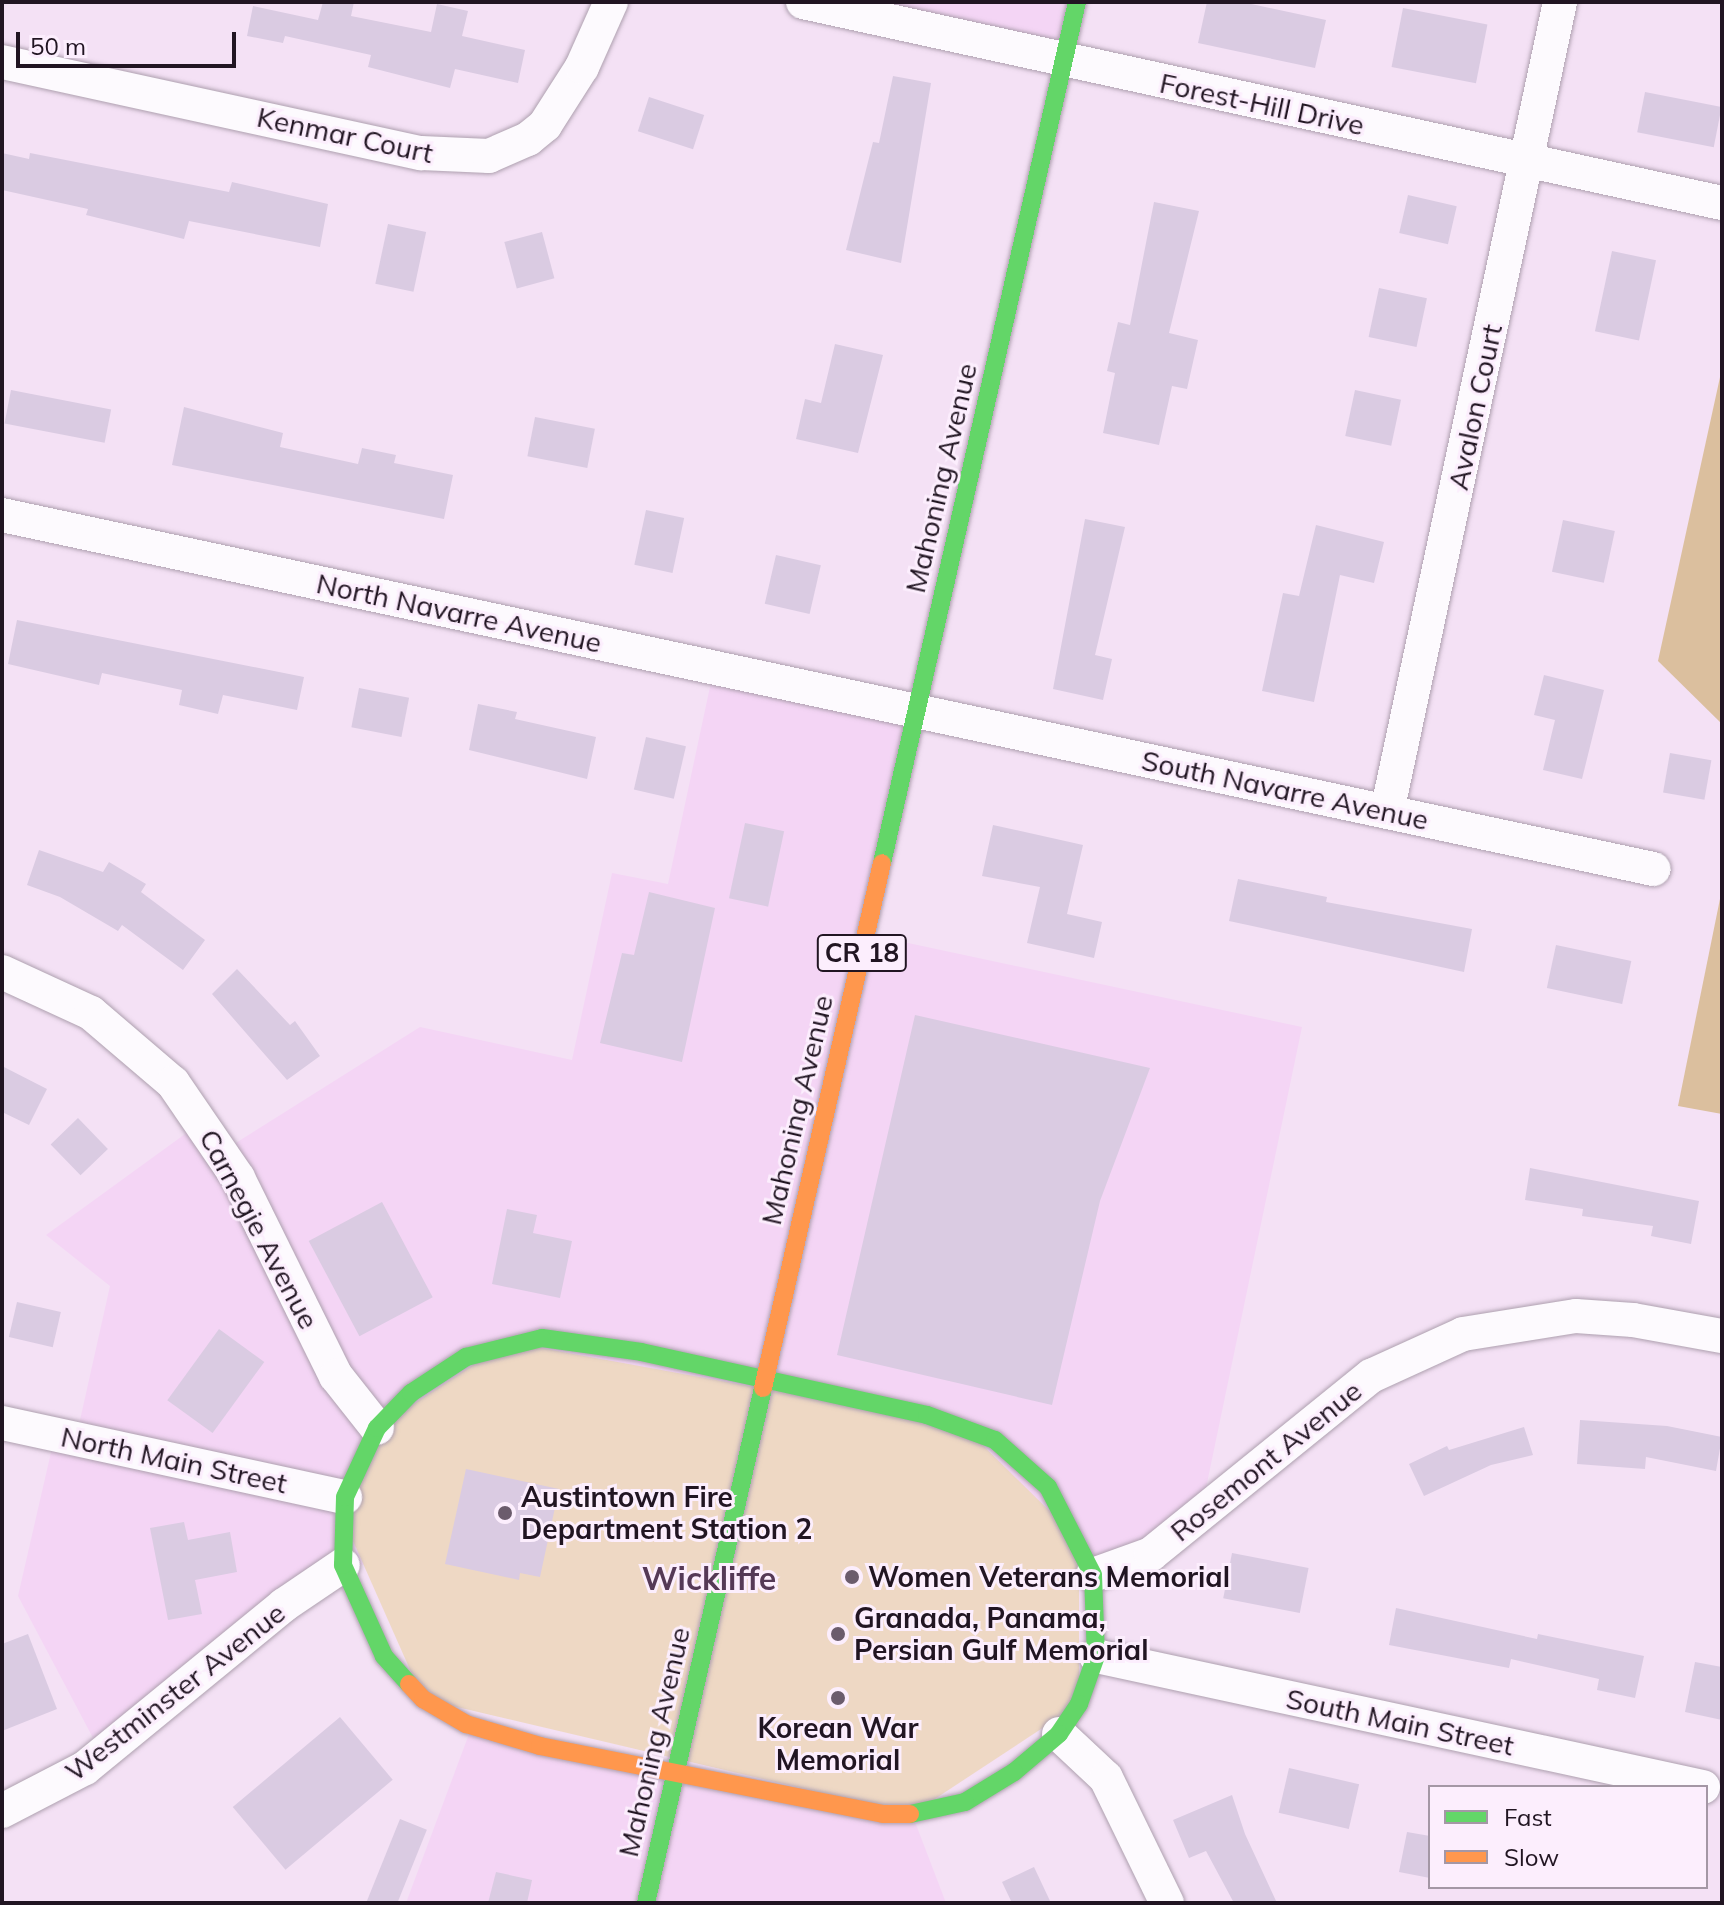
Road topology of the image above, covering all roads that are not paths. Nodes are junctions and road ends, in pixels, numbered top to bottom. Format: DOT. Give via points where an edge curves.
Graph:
graph roads {
  1 [pos="611,2"];
  2 [pos="803,2"];
  3 [pos="1077,2"];
  4 [pos="1560,2"];
  5 [pos="1063,60"];
  6 [pos="2,62"];
  7 [pos="1526,162"];
  8 [pos="1722,203"];
  9 [pos="2,515"];
  10 [pos="917,711"];
  11 [pos="1387,812"];
  12 [pos="1653,869"];
  13 [pos="2,972"];
  14 [pos="1722,1336"];
  15 [pos="765,1380"];
  16 [pos="2,1423"];
  17 [pos="377,1428"];
  18 [pos="345,1497"];
  19 [pos="343,1565"];
  20 [pos="1093,1575"];
  21 [pos="1096,1656"];
  22 [pos="1059,1734"];
  23 [pos="676,1774"];
  24 [pos="1695,1785"];
  25 [pos="2,1811"];
  26 [pos="646,1903"];
  27 [pos="1167,1903"];
  1 -- 6 [label="street, Kenmar Court" via="582,67 545,125 528,139 489,156 421,153"];
  2 -- 5 [label="street, Forest-Hill Drive"];
  3 -- 5 [label="street, Mahoning Avenue / CR 18"];
  4 -- 7 [label="street, Avalon Court"];
  5 -- 7 [label="street, Forest-Hill Drive"];
  5 -- 10 [label="street, Mahoning Avenue / CR 18"];
  7 -- 8 [label="street, Forest-Hill Drive"];
  7 -- 11 [label="street, Avalon Court"];
  9 -- 10 [label="street, North Navarre Avenue"];
  10 -- 11 [label="street, South Navarre Avenue"];
  10 -- 15 [label="street, Mahoning Avenue / CR 18"];
  11 -- 12 [label="street, South Navarre Avenue"];
  13 -- 17 [label="street, Carnegie Avenue" via="91,1013 173,1083 238,1178 336,1376"];
  14 -- 20 [label="street, Rosemont Avenue" via="1576,1316 1463,1334 1371,1376 1151,1554"];
  15 -- 17 [label="street" via="585,1342 508,1342 448,1366"];
  15 -- 20 [label="street" via="927,1415 995,1440 1048,1487"];
  15 -- 23 [label="street, Mahoning Avenue / CR 18"];
  16 -- 18 [label="street, North Main Street"];
  17 -- 18 [label="street"];
  18 -- 19 [label="street"];
  19 -- 23 [label="street" via="384,1656 441,1711 490,1733"];
  19 -- 25 [label="street, Westminster Avenue" via="284,1605 85,1768"];
  20 -- 21 [label="street"];
  21 -- 22 [label="street" via="1079,1704"];
  21 -- 24 [label="street, South Main Street"];
  22 -- 23 [label="street" via="976,1796 912,1814 850,1811"];
  22 -- 27 [label="street" via="1106,1778"];
  23 -- 26 [label="street, Mahoning Avenue / CR 18"];
}
